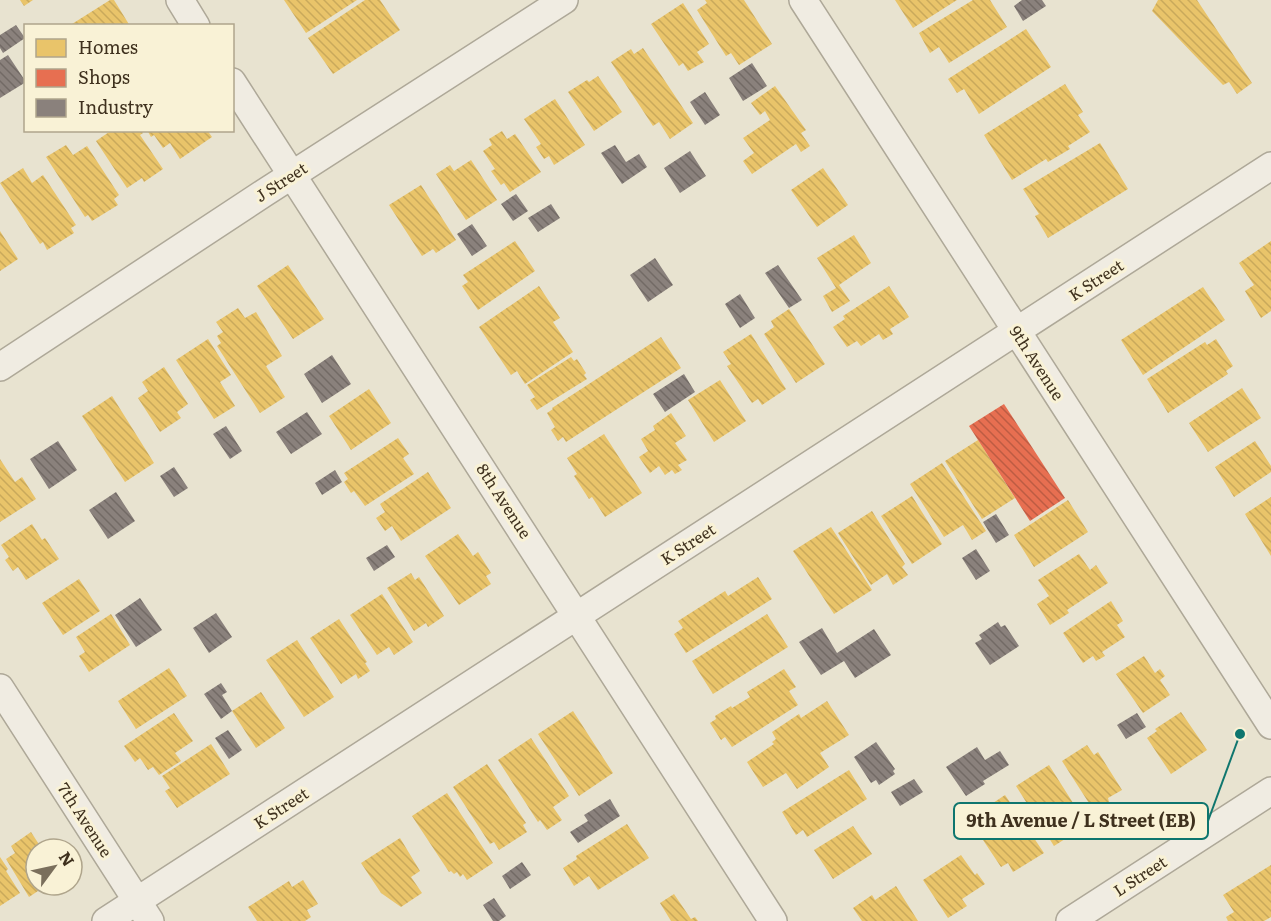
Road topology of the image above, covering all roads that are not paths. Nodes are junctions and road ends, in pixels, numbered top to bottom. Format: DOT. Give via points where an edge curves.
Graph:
graph roads {
  1 [pos="180,0"];
  2 [pos="564,0"];
  3 [pos="804,0"];
  4 [pos="195,24"];
  5 [pos="234,85"];
  6 [pos="1271,166"];
  7 [pos="293,175"];
  8 [pos="1017,332"];
  9 [pos="0,367"];
  10 [pos="578,615"];
  11 [pos="0,688"];
  12 [pos="1271,725"];
  13 [pos="1271,791"];
  14 [pos="144,911"];
  15 [pos="106,921"];
  16 [pos="773,921"];
  17 [pos="1070,921"];
  1 -- 4 [label="street"];
  2 -- 7 [label="street, J Street"];
  3 -- 8 [label="street, 9th Avenue"];
  5 -- 7 [label="street, 8th Avenue"];
  6 -- 8 [label="street, K Street"];
  7 -- 9 [label="street, J Street"];
  7 -- 10 [label="street, 8th Avenue"];
  8 -- 10 [label="street, K Street"];
  8 -- 12 [label="street, 9th Avenue"];
  10 -- 14 [label="street, K Street"];
  10 -- 16 [label="street, 8th Avenue"];
  11 -- 14 [label="street, 7th Avenue"];
  13 -- 17 [label="street, L Street"];
  14 -- 15 [label="street, K Street"];
}
